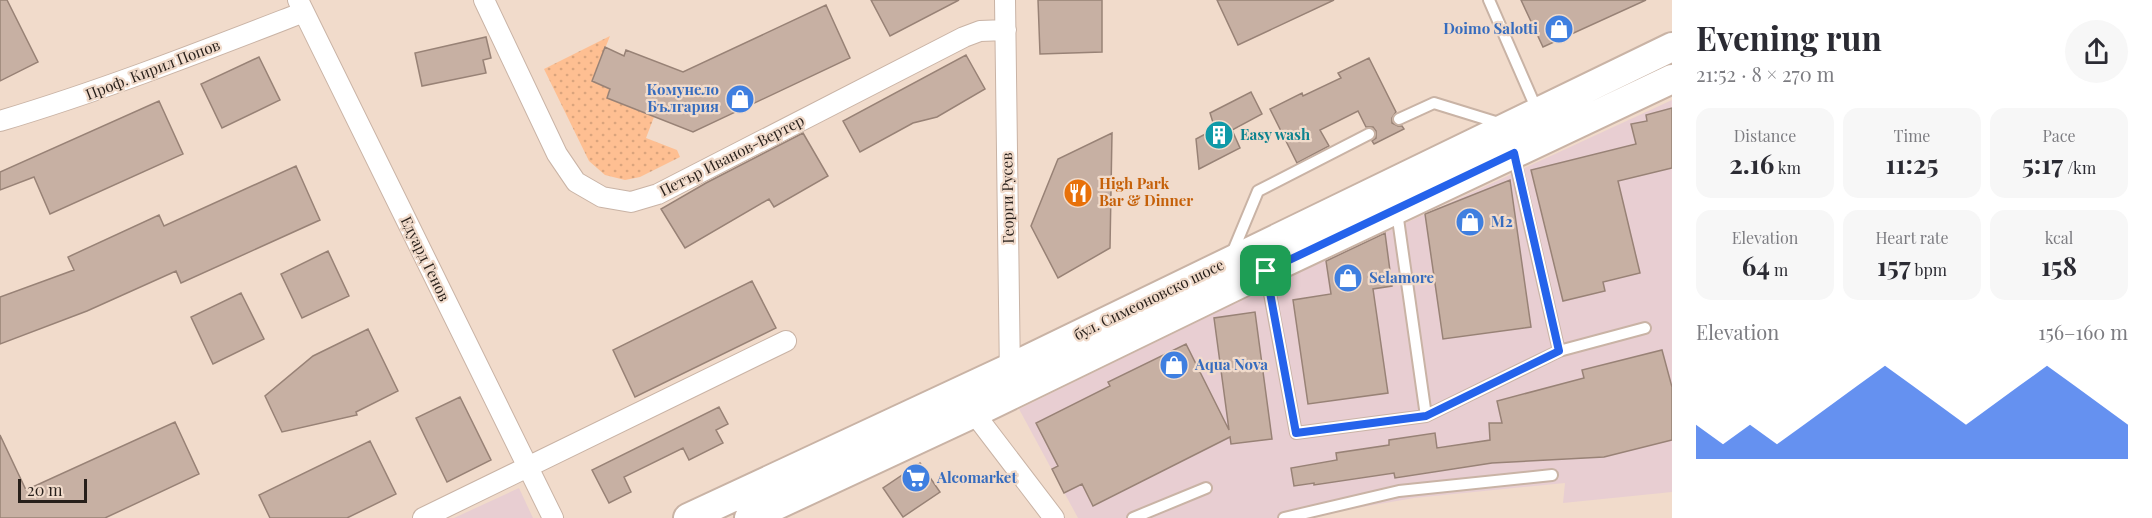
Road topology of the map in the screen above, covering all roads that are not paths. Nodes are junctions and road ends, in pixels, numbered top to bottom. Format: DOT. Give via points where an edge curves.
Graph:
graph roads {
  1 [pos="484,0"];
  2 [pos="1005,0"];
  3 [pos="1489,0"];
  4 [pos="301,6"];
  5 [pos="1006,30"];
  6 [pos="1672,47"];
  7 [pos="1672,79"];
  8 [pos="1538,111"];
  9 [pos="1399,119"];
  10 [pos="0,121"];
  11 [pos="1509,125"];
  12 [pos="1369,134"];
  13 [pos="1514,153"];
  14 [pos="1397,209"];
  15 [pos="1228,262"];
  16 [pos="1266,271"];
  17 [pos="1646,328"];
  18 [pos="786,341"];
  19 [pos="1559,351"];
  20 [pos="1011,382"];
  21 [pos="966,403"];
  22 [pos="1426,416"];
  23 [pos="527,468"];
  24 [pos="1552,476"];
  25 [pos="1206,488"];
  26 [pos="423,518"];
  27 [pos="553,518"];
  28 [pos="688,518"];
  29 [pos="749,518"];
  30 [pos="1054,518"];
  31 [pos="1133,518"];
  32 [pos="1284,518"];
  1 -- 5 [label="street, Петър Иванов-Вертер" via="557,154 576,182 602,197 631,202 658,194 964,37 980,31"];
  2 -- 5 [label="street, Георги Русев"];
  3 -- 8 [label="lane"];
  4 -- 10 [label="street, Проф. Кирил Попов" via="123,82"];
  4 -- 23 [label="street, Едуард Генов"];
  5 -- 20 [label="street, Георги Русев"];
  6 -- 8 [label="main road, бул. Симеоновско шосе"];
  7 -- 13 [label="main road, бул. Симеоновско шосе"];
  8 -- 11 [label="main road, бул. Симеоновско шосе"];
  9 -- 11 [label="lane" via="1434,103"];
  11 -- 15 [label="main road, бул. Симеоновско шосе"];
  12 -- 15 [label="lane" via="1258,191"];
  13 -- 14 [label="main road, бул. Симеоновско шосе"];
  13 -- 19 [label="lane"];
  14 -- 16 [label="main road, бул. Симеоновско шосе"];
  14 -- 22 [label="lane"];
  15 -- 20 [label="main road, бул. Симеоновско шосе"];
  16 -- 20 [label="main road, бул. Симеоновско шосе"];
  16 -- 22 [label="lane" via="1296,433"];
  17 -- 19 [label="lane"];
  18 -- 23 [label="street"];
  19 -- 22 [label="lane"];
  20 -- 21 [label="main road, бул. Симеоновско шосе"];
  21 -- 28 [label="main road, бул. Симеоновско шосе"];
  21 -- 29 [label="main road, бул. Симеоновско шосе"];
  21 -- 30 [label="street"];
  23 -- 26 [label="street"];
  23 -- 27 [label="street, Едуард Генов"];
  24 -- 32 [label="lane" via="1400,491"];
  25 -- 31 [label="lane"];
}
